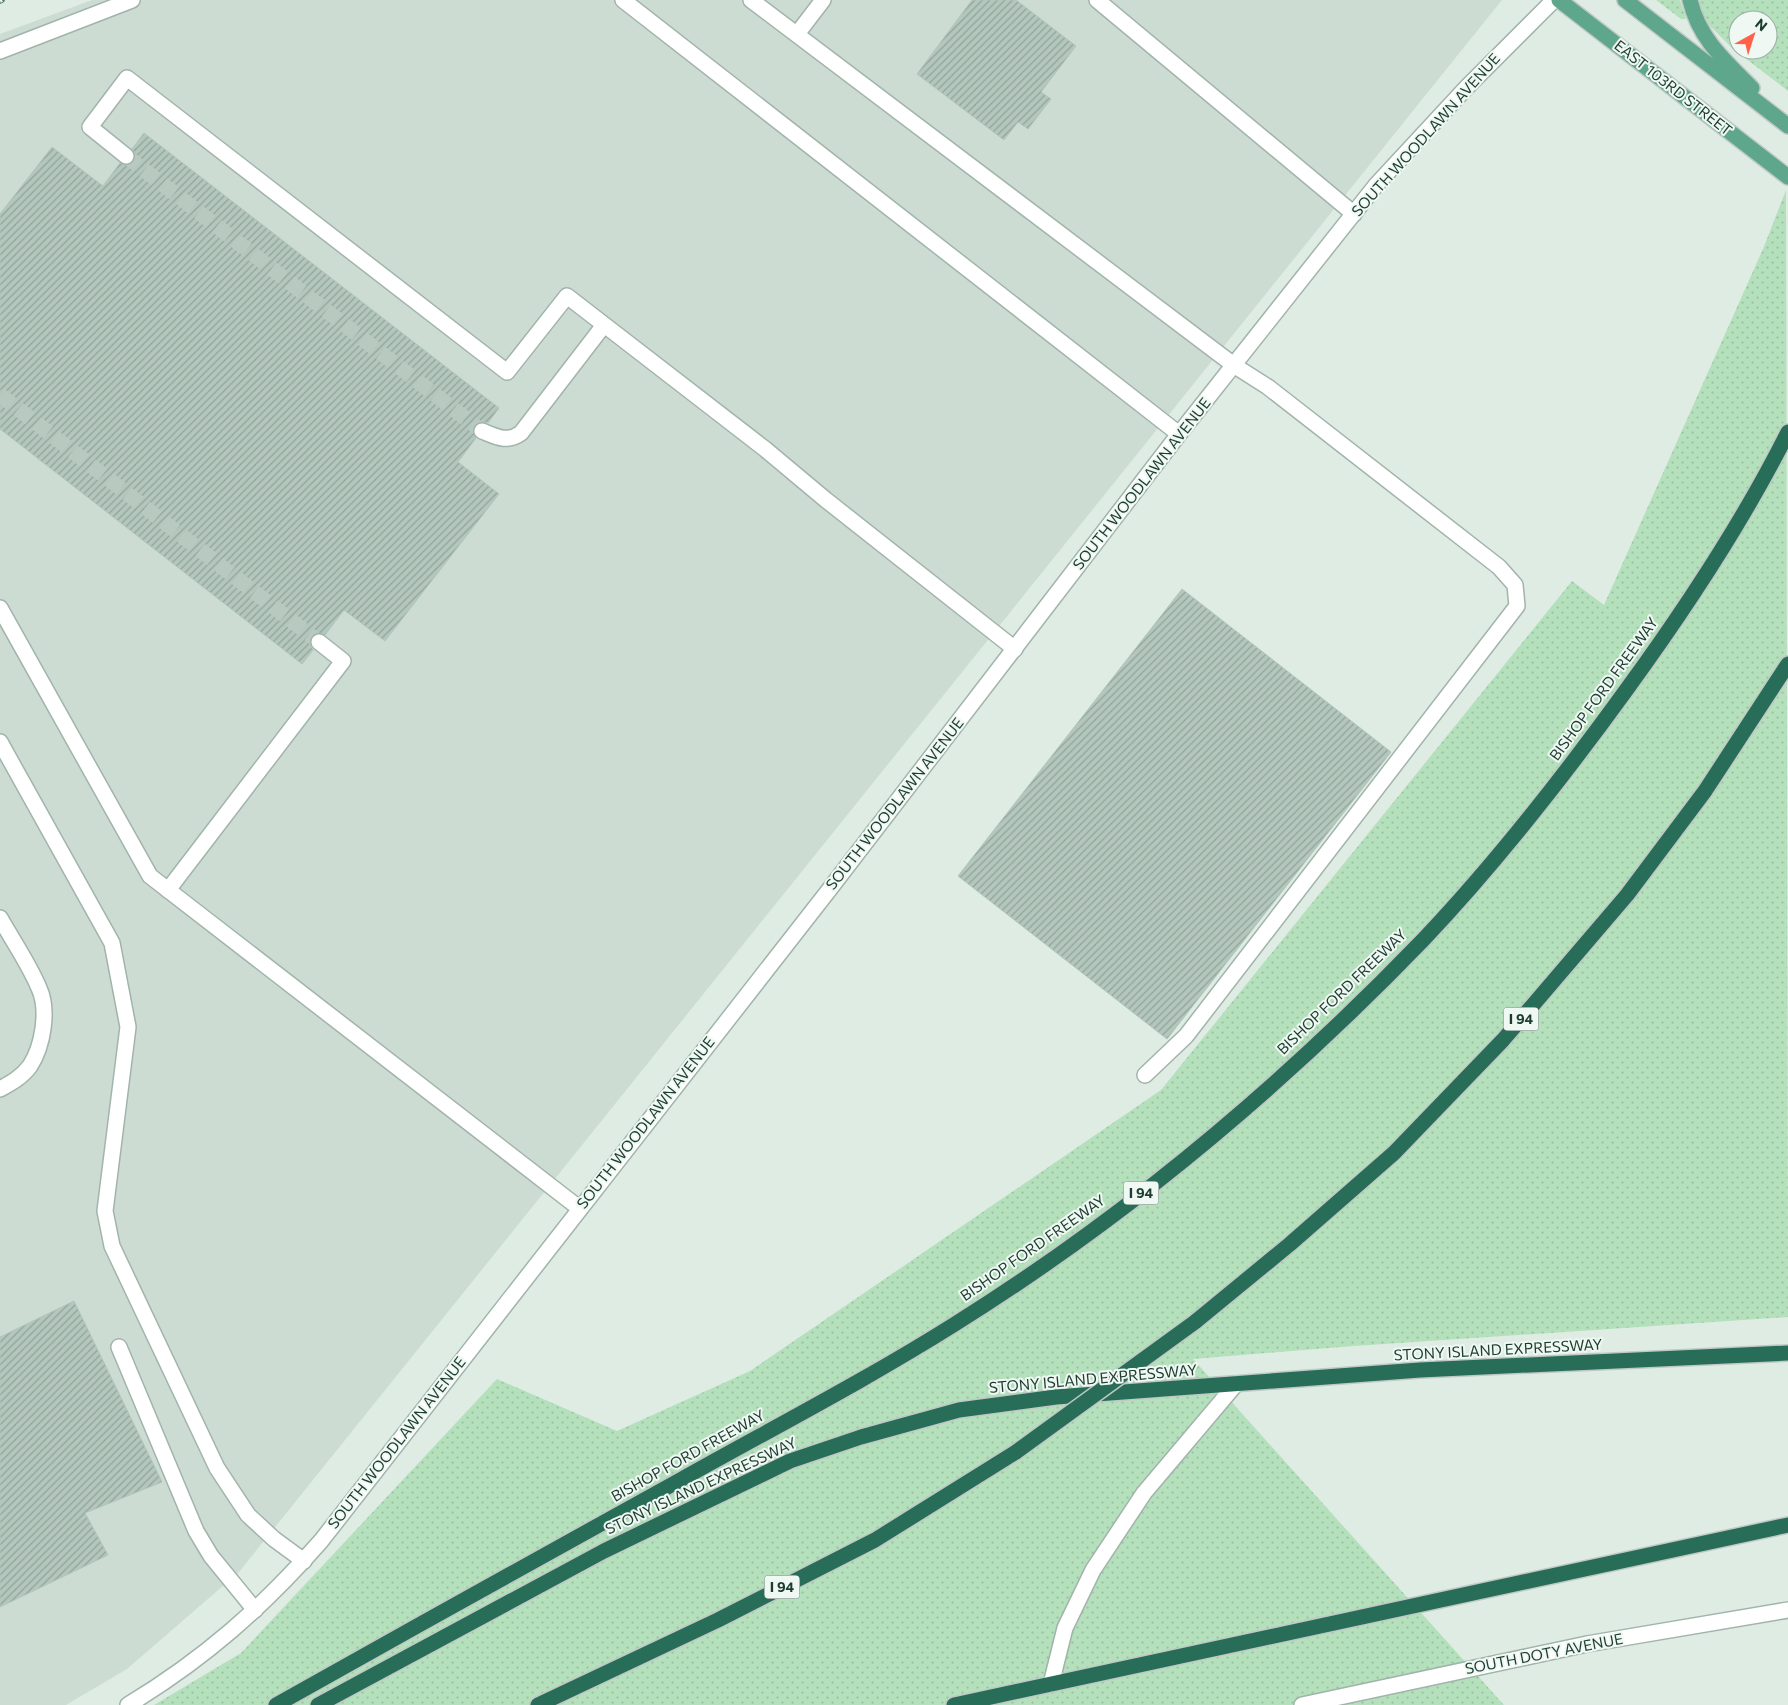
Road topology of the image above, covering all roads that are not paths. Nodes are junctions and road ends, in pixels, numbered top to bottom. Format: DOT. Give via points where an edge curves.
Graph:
graph roads {
  1 [pos="132,0"];
  2 [pos="623,0"];
  3 [pos="751,0"];
  4 [pos="823,0"];
  5 [pos="1097,0"];
  6 [pos="1554,0"];
  7 [pos="1559,0"];
  8 [pos="1625,0"];
  9 [pos="1690,0"];
  10 [pos="797,34"];
  11 [pos="0,51"];
  12 [pos="1788,126"];
  13 [pos="126,156"];
  14 [pos="1788,176"];
  15 [pos="1354,214"];
  16 [pos="604,325"];
  17 [pos="1235,366"];
  18 [pos="482,431"];
  19 [pos="1788,432"];
  20 [pos="1179,434"];
  21 [pos="0,608"];
  22 [pos="319,642"];
  23 [pos="1016,649"];
  24 [pos="1788,664"];
  25 [pos="0,742"];
  26 [pos="168,890"];
  27 [pos="0,918"];
  28 [pos="1145,1075"];
  29 [pos="0,1089"];
  30 [pos="579,1208"];
  31 [pos="119,1347"];
  32 [pos="1787,1353"];
  33 [pos="1236,1384"];
  34 [pos="1788,1525"];
  35 [pos="304,1561"];
  36 [pos="1788,1610"];
  37 [pos="251,1614"];
  38 [pos="1051,1684"];
  39 [pos="128,1705"];
  40 [pos="276,1705"];
  41 [pos="318,1705"];
  42 [pos="538,1705"];
  43 [pos="954,1705"];
  44 [pos="1302,1705"];
  1 -- 11 [label="street"];
  2 -- 20 [label="street"];
  3 -- 10 [label="street"];
  4 -- 10 [label="street"];
  5 -- 15 [label="street"];
  6 -- 15 [label="street, SOUTH WOODLAWN AVENUE" via="1466,88"];
  7 -- 14 [label="main road, EAST 103RD STREET"];
  8 -- 12 [label="main road"];
  9 -- 12 [label="main road" via="1709,45"];
  10 -- 17 [label="street"];
  13 -- 16 [label="street" via="90,127 127,78 507,372 567,296"];
  15 -- 17 [label="street, SOUTH WOODLAWN AVENUE"];
  16 -- 18 [label="street" via="521,433 514,439 502,439"];
  16 -- 23 [label="street"];
  17 -- 20 [label="street, SOUTH WOODLAWN AVENUE"];
  17 -- 28 [label="street" via="1268,386 1499,567 1515,585 1516,606 1186,1036"];
  19 -- 40 [label="highway, BISHOP FORD FREEWAY / I 94" via="1741,517 1672,626 1578,757 1503,848 1425,937 1338,1024 1186,1159 1085,1236 955,1324"];
  20 -- 23 [label="street, SOUTH WOODLAWN AVENUE"];
  21 -- 26 [label="street" via="141,863 150,876"];
  22 -- 26 [label="street" via="343,661"];
  23 -- 30 [label="street, SOUTH WOODLAWN AVENUE"];
  24 -- 42 [label="highway, I 94, bridge" via="1706,790 1627,896 1503,1040 1394,1153 1290,1244 1195,1322 1016,1452 876,1540 718,1620"];
  25 -- 35 [label="street" via="112,944 128,1027 105,1211 112,1246 217,1468 248,1515"];
  26 -- 30 [label="street"];
  27 -- 29 [label="street" via="40,988 44,1004 42,1027 33,1058 16,1080"];
  30 -- 35 [label="street, SOUTH WOODLAWN AVENUE"];
  31 -- 37 [label="street" via="196,1531"];
  32 -- 33 [label="highway, STONY ISLAND EXPRESSWAY" via="1420,1370"];
  33 -- 38 [label="street" via="1144,1493 1093,1570 1065,1628"];
  33 -- 41 [label="highway, STONY ISLAND EXPRESSWAY" via="1056,1397 959,1410 799,1458 604,1551"];
  34 -- 38 [label="highway"];
  35 -- 37 [label="street, SOUTH WOODLAWN AVENUE"];
  36 -- 44 [label="street, SOUTH DOTY AVENUE" via="1587,1644"];
  37 -- 39 [label="street" via="200,1658"];
  38 -- 43 [label="highway"];
}
